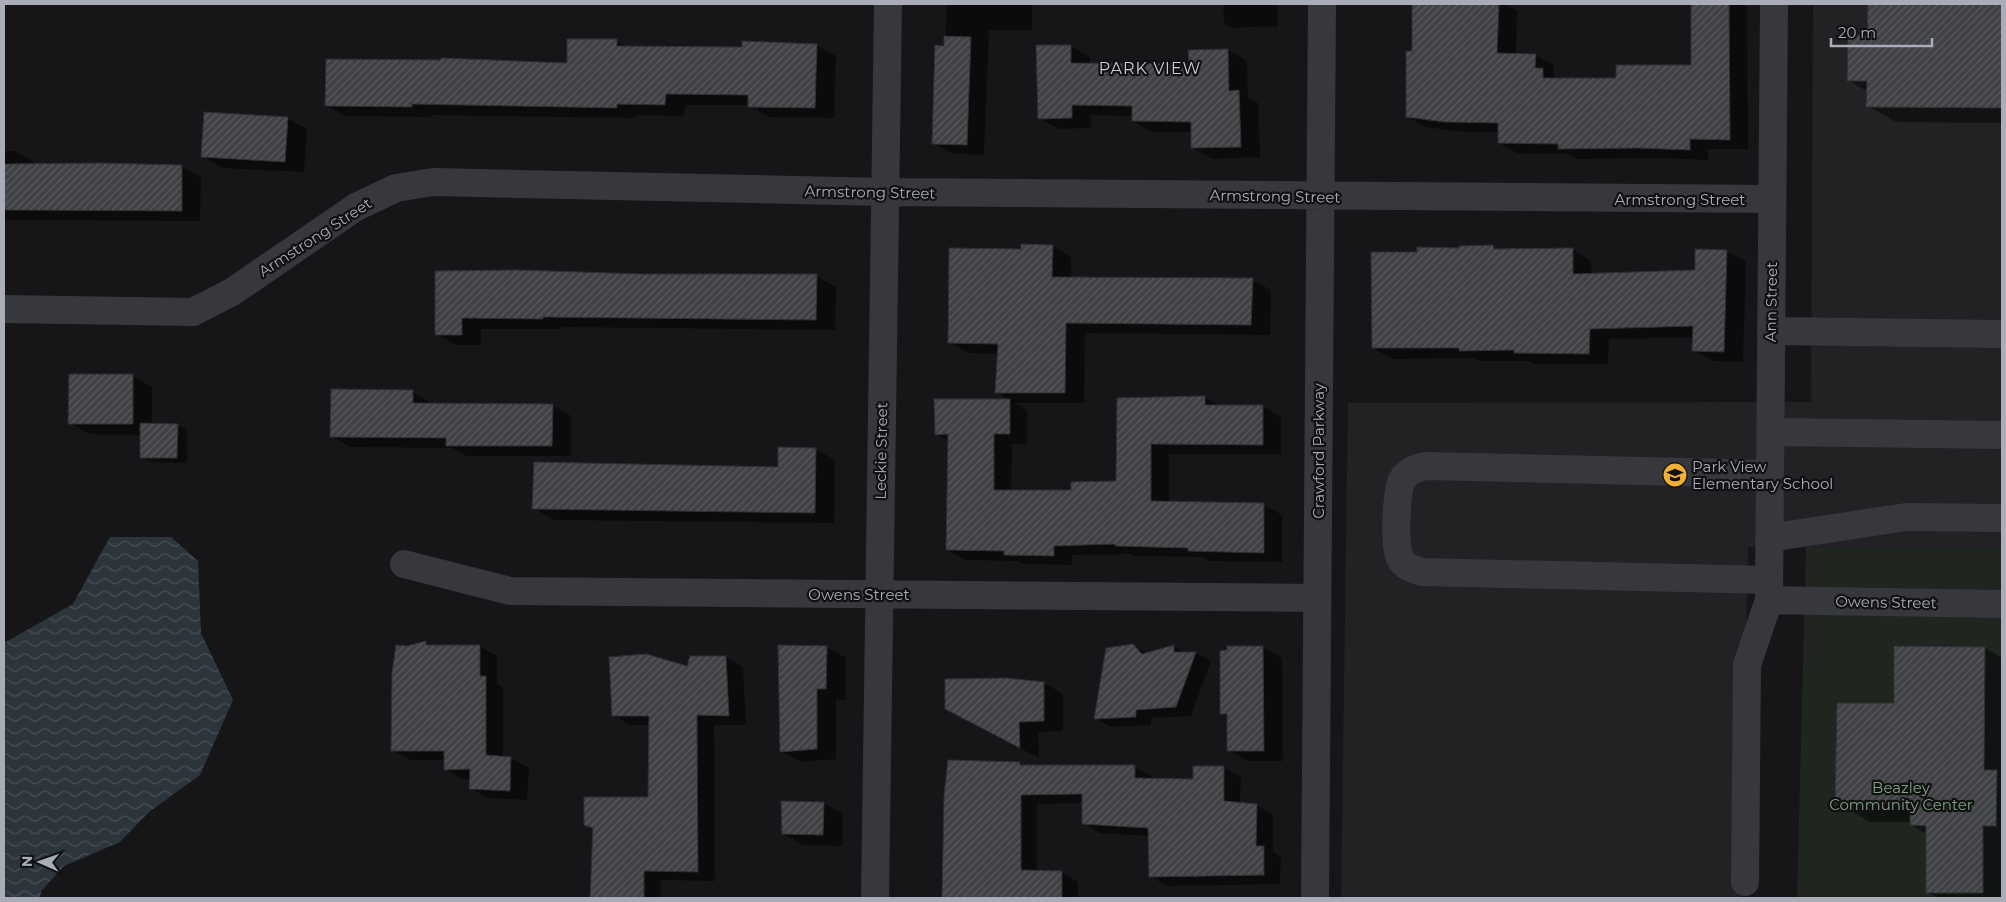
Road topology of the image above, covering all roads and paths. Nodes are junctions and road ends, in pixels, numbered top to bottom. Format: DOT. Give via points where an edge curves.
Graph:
graph roads {
  1 [pos="888,4"];
  2 [pos="1322,4"];
  3 [pos="1774,4"];
  4 [pos="885,192"];
  5 [pos="1320,197"];
  6 [pos="1772,199"];
  7 [pos="4,309"];
  8 [pos="1771,331"];
  9 [pos="2002,334"];
  10 [pos="1770,432"];
  11 [pos="2002,435"];
  12 [pos="1770,474"];
  13 [pos="2002,518"];
  14 [pos="1769,538"];
  15 [pos="404,564"];
  16 [pos="1769,590"];
  17 [pos="879,594"];
  18 [pos="1317,598"];
  19 [pos="2002,604"];
  20 [pos="1745,882"];
  21 [pos="875,898"];
  22 [pos="1315,898"];
  1 -- 4 [label="street, Leckie Street"];
  2 -- 5 [label="street, Crawford Parkway"];
  3 -- 6 [label="street, Ann Street"];
  4 -- 5 [label="street, Armstrong Street"];
  4 -- 7 [label="street, Armstrong Street" via="432,182 396,188 356,207 232,292 193,312"];
  4 -- 17 [label="street, Leckie Street"];
  5 -- 6 [label="street, Armstrong Street"];
  5 -- 18 [label="street, Crawford Parkway"];
  6 -- 8 [label="street, Ann Street"];
  8 -- 9 [label="street"];
  8 -- 10 [label="street, Ann Street"];
  10 -- 11 [label="street"];
  10 -- 12 [label="street, Ann Street"];
  12 -- 14 [label="street, Ann Street"];
  12 -- 16 [label="street, Owens Street" via="1425,466 1412,469 1403,479 1399,491 1398,546 1400,559 1410,568 1423,572"];
  13 -- 14 [label="street" via="1906,517"];
  14 -- 16 [label="street, Ann Street"];
  15 -- 17 [label="street, Owens Street" via="510,591"];
  16 -- 19 [label="street, Owens Street"];
  16 -- 20 [label="street, Ann Street" via="1747,665"];
  17 -- 18 [label="street, Owens Street"];
  17 -- 21 [label="street, Leckie Street"];
  18 -- 22 [label="street, Crawford Parkway"];
}
